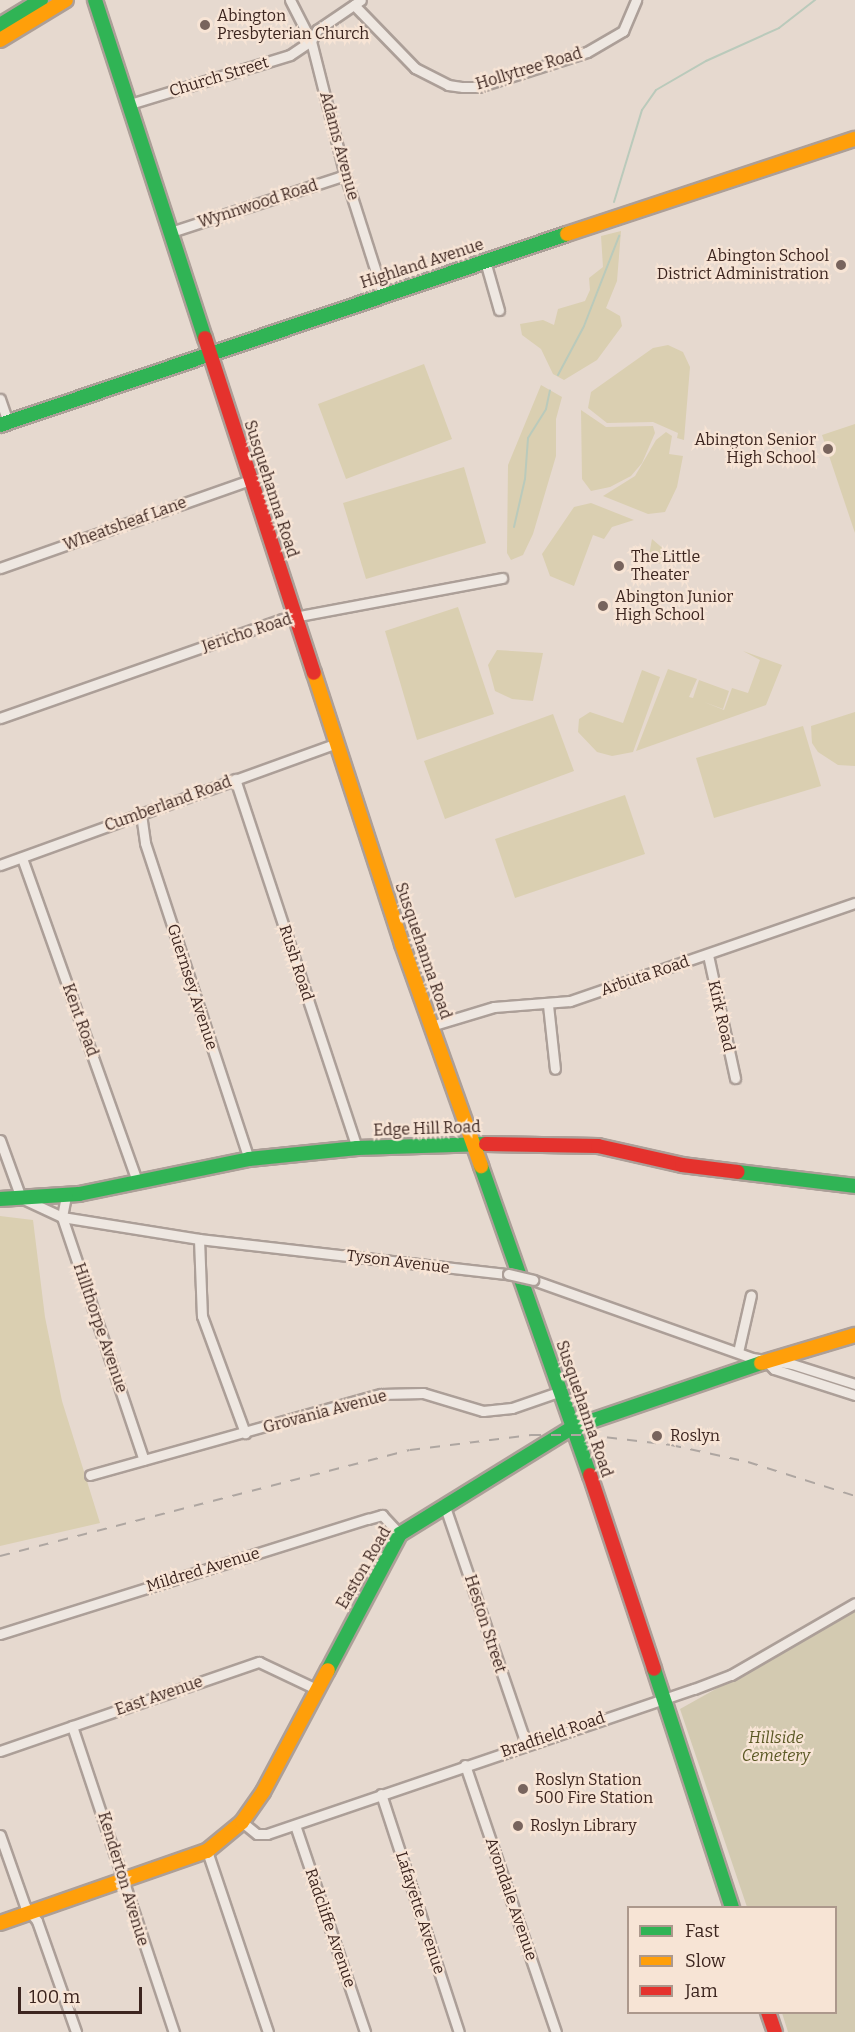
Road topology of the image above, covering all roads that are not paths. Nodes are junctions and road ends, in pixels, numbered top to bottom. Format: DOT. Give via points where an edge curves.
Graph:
graph roads {
  1 [pos="41,0"];
  2 [pos="66,0"];
  3 [pos="95,0"];
  4 [pos="290,0"];
  5 [pos="636,0"];
  6 [pos="357,3"];
  7 [pos="0,25"];
  8 [pos="0,40"];
  9 [pos="310,41"];
  10 [pos="130,104"];
  11 [pos="855,139"];
  12 [pos="345,175"];
  13 [pos="171,232"];
  14 [pos="485,261"];
  15 [pos="383,294"];
  16 [pos="499,310"];
  17 [pos="209,352"];
  18 [pos="0,399"];
  19 [pos="4,424"];
  20 [pos="250,480"];
  21 [pos="0,568"];
  22 [pos="502,578"];
  23 [pos="294,617"];
  24 [pos="0,718"];
  25 [pos="337,743"];
  26 [pos="235,779"];
  27 [pos="141,813"];
  28 [pos="22,858"];
  29 [pos="0,865"];
  30 [pos="855,903"];
  31 [pos="708,954"];
  32 [pos="548,1005"];
  33 [pos="431,1026"];
  34 [pos="555,1069"];
  35 [pos="735,1078"];
  36 [pos="0,1140"];
  37 [pos="473,1144"];
  38 [pos="357,1148"];
  39 [pos="249,1159"];
  40 [pos="138,1182"];
  41 [pos="855,1186"];
  42 [pos="66,1196"];
  43 [pos="21,1198"];
  44 [pos="0,1199"];
  45 [pos="62,1217"];
  46 [pos="199,1239"];
  47 [pos="751,1295"];
  48 [pos="855,1335"];
  49 [pos="738,1352"];
  50 [pos="767,1362"];
  51 [pos="855,1384"];
  52 [pos="561,1391"];
  53 [pos="855,1395"];
  54 [pos="573,1427"];
  55 [pos="245,1433"];
  56 [pos="144,1460"];
  57 [pos="90,1475"];
  58 [pos="444,1504"];
  59 [pos="400,1534"];
  60 [pos="855,1603"];
  61 [pos="0,1634"];
  62 [pos="316,1689"];
  63 [pos="663,1699"];
  64 [pos="72,1726"];
  65 [pos="526,1744"];
  66 [pos="0,1751"];
  67 [pos="465,1765"];
  68 [pos="381,1794"];
  69 [pos="242,1822"];
  70 [pos="295,1825"];
  71 [pos="0,1834"];
  72 [pos="207,1851"];
  73 [pos="124,1882"];
  74 [pos="731,1906"];
  75 [pos="32,1913"];
  76 [pos="0,1923"];
  77 [pos="768,2014"];
  78 [pos="76,2032"];
  79 [pos="174,2032"];
  80 [pos="268,2032"];
  81 [pos="365,2032"];
  82 [pos="459,2032"];
  83 [pos="556,2032"];
  84 [pos="774,2032"];
  1 -- 7 [label="main road"];
  2 -- 8 [label="main road"];
  3 -- 10 [label="main road, Susquehanna Road"];
  4 -- 9 [label="street, Adams Avenue"];
  5 -- 6 [label="street, Hollytree Road" via="623,31 596,48 523,74 463,87 448,85 415,68"];
  6 -- 9 [label="street, Church Street" via="317,30"];
  9 -- 10 [label="street, Church Street" via="290,55"];
  9 -- 12 [label="street, Adams Avenue"];
  10 -- 13 [label="main road, Susquehanna Road"];
  11 -- 14 [label="main road, Highland Avenue"];
  12 -- 13 [label="street, Wynnwood Road"];
  12 -- 15 [label="street, Adams Avenue"];
  13 -- 17 [label="main road, Susquehanna Road"];
  14 -- 15 [label="main road, Highland Avenue"];
  14 -- 16 [label="street"];
  15 -- 17 [label="main road, Highland Avenue"];
  17 -- 19 [label="main road, Highland Avenue"];
  17 -- 20 [label="main road, Susquehanna Road"];
  18 -- 19 [label="street"];
  20 -- 21 [label="street, Wheatsheaf Lane"];
  20 -- 23 [label="main road, Susquehanna Road"];
  22 -- 23 [label="street, Jericho Road"];
  23 -- 24 [label="street, Jericho Road"];
  23 -- 25 [label="main road, Susquehanna Road"];
  25 -- 26 [label="street, Cumberland Road"];
  25 -- 33 [label="main road, Susquehanna Road"];
  26 -- 27 [label="street, Cumberland Road"];
  26 -- 38 [label="street, Rush Road"];
  27 -- 28 [label="street, Cumberland Road"];
  27 -- 39 [label="street, Guernsey Avenue" via="145,843"];
  28 -- 29 [label="street, Cumberland Road"];
  28 -- 40 [label="street, Kent Road"];
  30 -- 31 [label="street, Arbuta Road"];
  31 -- 32 [label="street, Arbuta Road"];
  31 -- 35 [label="street, Kirk Road"];
  32 -- 33 [label="street, Arbuta Road" via="494,1007"];
  32 -- 34 [label="street"];
  33 -- 37 [label="main road, Susquehanna Road"];
  36 -- 43 [label="street"];
  37 -- 38 [label="main road, Edge Hill Road"];
  37 -- 41 [label="main road, Edge Hill Road" via="598,1146 682,1165"];
  37 -- 52 [label="main road, Susquehanna Road"];
  38 -- 39 [label="main road, Edge Hill Road"];
  39 -- 40 [label="main road, Edge Hill Road"];
  40 -- 42 [label="main road, Edge Hill Road"];
  42 -- 43 [label="main road, Edge Hill Road"];
  42 -- 45 [label="street, Hillthorpe Avenue"];
  43 -- 44 [label="main road, Edge Hill Road"];
  43 -- 45 [label="street, Tyson Avenue"];
  45 -- 46 [label="street, Tyson Avenue"];
  45 -- 56 [label="street, Hillthorpe Avenue"];
  46 -- 49 [label="street, Tyson Avenue, bridge" via="508,1274"];
  46 -- 55 [label="street" via="202,1316"];
  47 -- 49 [label="street"];
  48 -- 50 [label="main road, Easton Road"];
  49 -- 50 [label="street, Tyson Avenue"];
  50 -- 51 [label="street, Tyson Avenue" via="792,1364"];
  50 -- 53 [label="street, Tyson Avenue" via="774,1369"];
  50 -- 54 [label="main road, Easton Road"];
  52 -- 54 [label="main road, Susquehanna Road"];
  52 -- 55 [label="street, Grovania Avenue" via="512,1408 483,1411 423,1393 381,1394"];
  54 -- 58 [label="main road, Easton Road"];
  54 -- 63 [label="main road, Susquehanna Road"];
  55 -- 56 [label="street, Grovania Avenue"];
  56 -- 57 [label="street, Grovania Avenue"];
  58 -- 59 [label="main road, Easton Road"];
  58 -- 65 [label="street, Heston Street"];
  59 -- 61 [label="street, Mildred Avenue" via="382,1515"];
  59 -- 62 [label="main road, Easton Road"];
  60 -- 63 [label="street, Bradfield Road" via="731,1675"];
  62 -- 64 [label="street, East Avenue" via="259,1662"];
  62 -- 69 [label="main road, Easton Road" via="263,1792"];
  63 -- 65 [label="street, Bradfield Road"];
  63 -- 74 [label="main road, Susquehanna Road"];
  64 -- 66 [label="street, East Avenue"];
  64 -- 73 [label="street, Kenderton Avenue"];
  65 -- 67 [label="street, Bradfield Road"];
  67 -- 68 [label="street, Bradfield Road"];
  67 -- 83 [label="street, Avondale Avenue"];
  68 -- 70 [label="street, Bradfield Road"];
  68 -- 82 [label="street, Lafayette Avenue"];
  69 -- 70 [label="street, Bradfield Road" via="257,1834"];
  69 -- 72 [label="main road, Easton Road"];
  70 -- 81 [label="street, Radcliffe Avenue"];
  71 -- 75 [label="street" via="25,1906"];
  72 -- 73 [label="main road, Easton Road"];
  72 -- 80 [label="street"];
  73 -- 75 [label="main road, Easton Road"];
  73 -- 79 [label="street, Kenderton Avenue"];
  75 -- 76 [label="main road, Easton Road"];
  75 -- 78 [label="street"];
  77 -- 84 [label="main road"];
}
